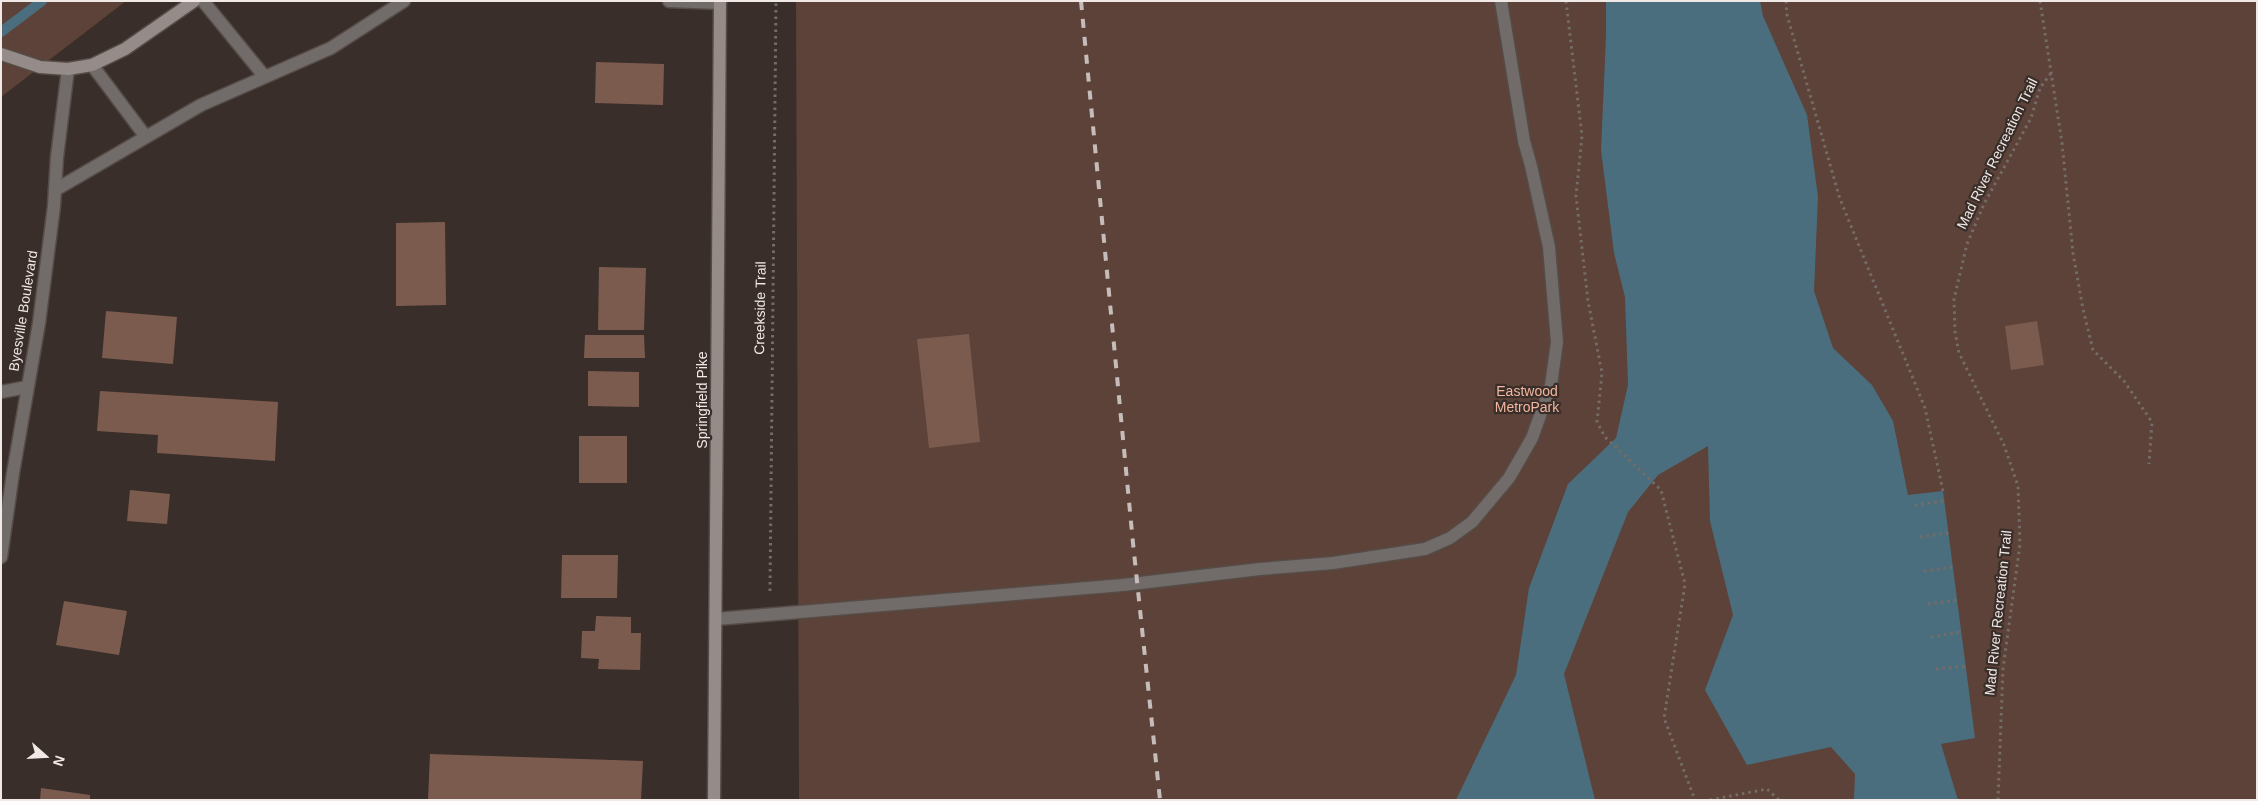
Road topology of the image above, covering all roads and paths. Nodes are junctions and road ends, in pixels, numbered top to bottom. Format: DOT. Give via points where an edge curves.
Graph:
graph roads {
  1 [pos="194,1"];
  2 [pos="203,1"];
  3 [pos="404,1"];
  4 [pos="669,1"];
  5 [pos="776,1"];
  6 [pos="1501,1"];
  7 [pos="1566,1"];
  8 [pos="1786,1"];
  9 [pos="2040,1"];
  10 [pos="720,2"];
  11 [pos="1,54"];
  12 [pos="92,65"];
  13 [pos="68,69"];
  14 [pos="2052,73"];
  15 [pos="265,76"];
  16 [pos="146,137"];
  17 [pos="55,190"];
  18 [pos="27,387"];
  19 [pos="1,392"];
  20 [pos="2149,464"];
  21 [pos="1943,491"];
  22 [pos="1944,501"];
  23 [pos="1915,505"];
  24 [pos="1949,533"];
  25 [pos="1920,537"];
  26 [pos="1,557"];
  27 [pos="1953,567"];
  28 [pos="1924,571"];
  29 [pos="1958,600"];
  30 [pos="1928,604"];
  31 [pos="770,614"];
  32 [pos="716,619"];
  33 [pos="1961,632"];
  34 [pos="1931,637"];
  35 [pos="1966,666"];
  36 [pos="1936,669"];
  37 [pos="714,800"];
  38 [pos="1695,800"];
  39 [pos="1710,800"];
  40 [pos="1779,800"];
  41 [pos="1998,800"];
  1 -- 12 [label="main road" via="124,49"];
  2 -- 15 [label="street"];
  3 -- 15 [label="street" via="332,48"];
  4 -- 10 [label="street"];
  5 -- 31 [label="path, Creekside Trail"];
  6 -- 31 [label="street" via="1524,141 1549,247 1557,342 1551,385 1532,438 1510,478 1472,522 1450,538 1425,549 1333,563 1123,585"];
  7 -- 38 [label="path" via="1582,136 1576,196 1588,301 1602,373 1597,422 1605,437 1661,490 1685,584 1664,718"];
  8 -- 21 [label="path" via="1787,15 1840,199 1926,408"];
  9 -- 14 [label="path"];
  10 -- 32 [label="main road, Springfield Pike"];
  11 -- 13 [label="main road" via="40,67"];
  12 -- 13 [label="main road"];
  12 -- 16 [label="street"];
  13 -- 17 [label="street, Byesville Boulevard"];
  14 -- 20 [label="path" via="2073,253 2093,350 2124,382 2152,422"];
  14 -- 41 [label="path, Mad River Recreation Trail" via="2040,88 2030,118 1984,204 1967,244 1954,299 1959,353 2004,445 2018,486 2020,544 2003,669"];
  15 -- 16 [label="street" via="201,105"];
  16 -- 17 [label="street"];
  17 -- 18 [label="street, Byesville Boulevard" via="39,323"];
  18 -- 19 [label="street"];
  18 -- 26 [label="street, Byesville Boulevard"];
  22 -- 23 [label="path"];
  24 -- 25 [label="path"];
  27 -- 28 [label="path"];
  29 -- 30 [label="path"];
  31 -- 32 [label="street"];
  32 -- 37 [label="main road, Springfield Pike"];
  33 -- 34 [label="path"];
  35 -- 36 [label="path"];
  39 -- 40 [label="path" via="1767,789"];
}
